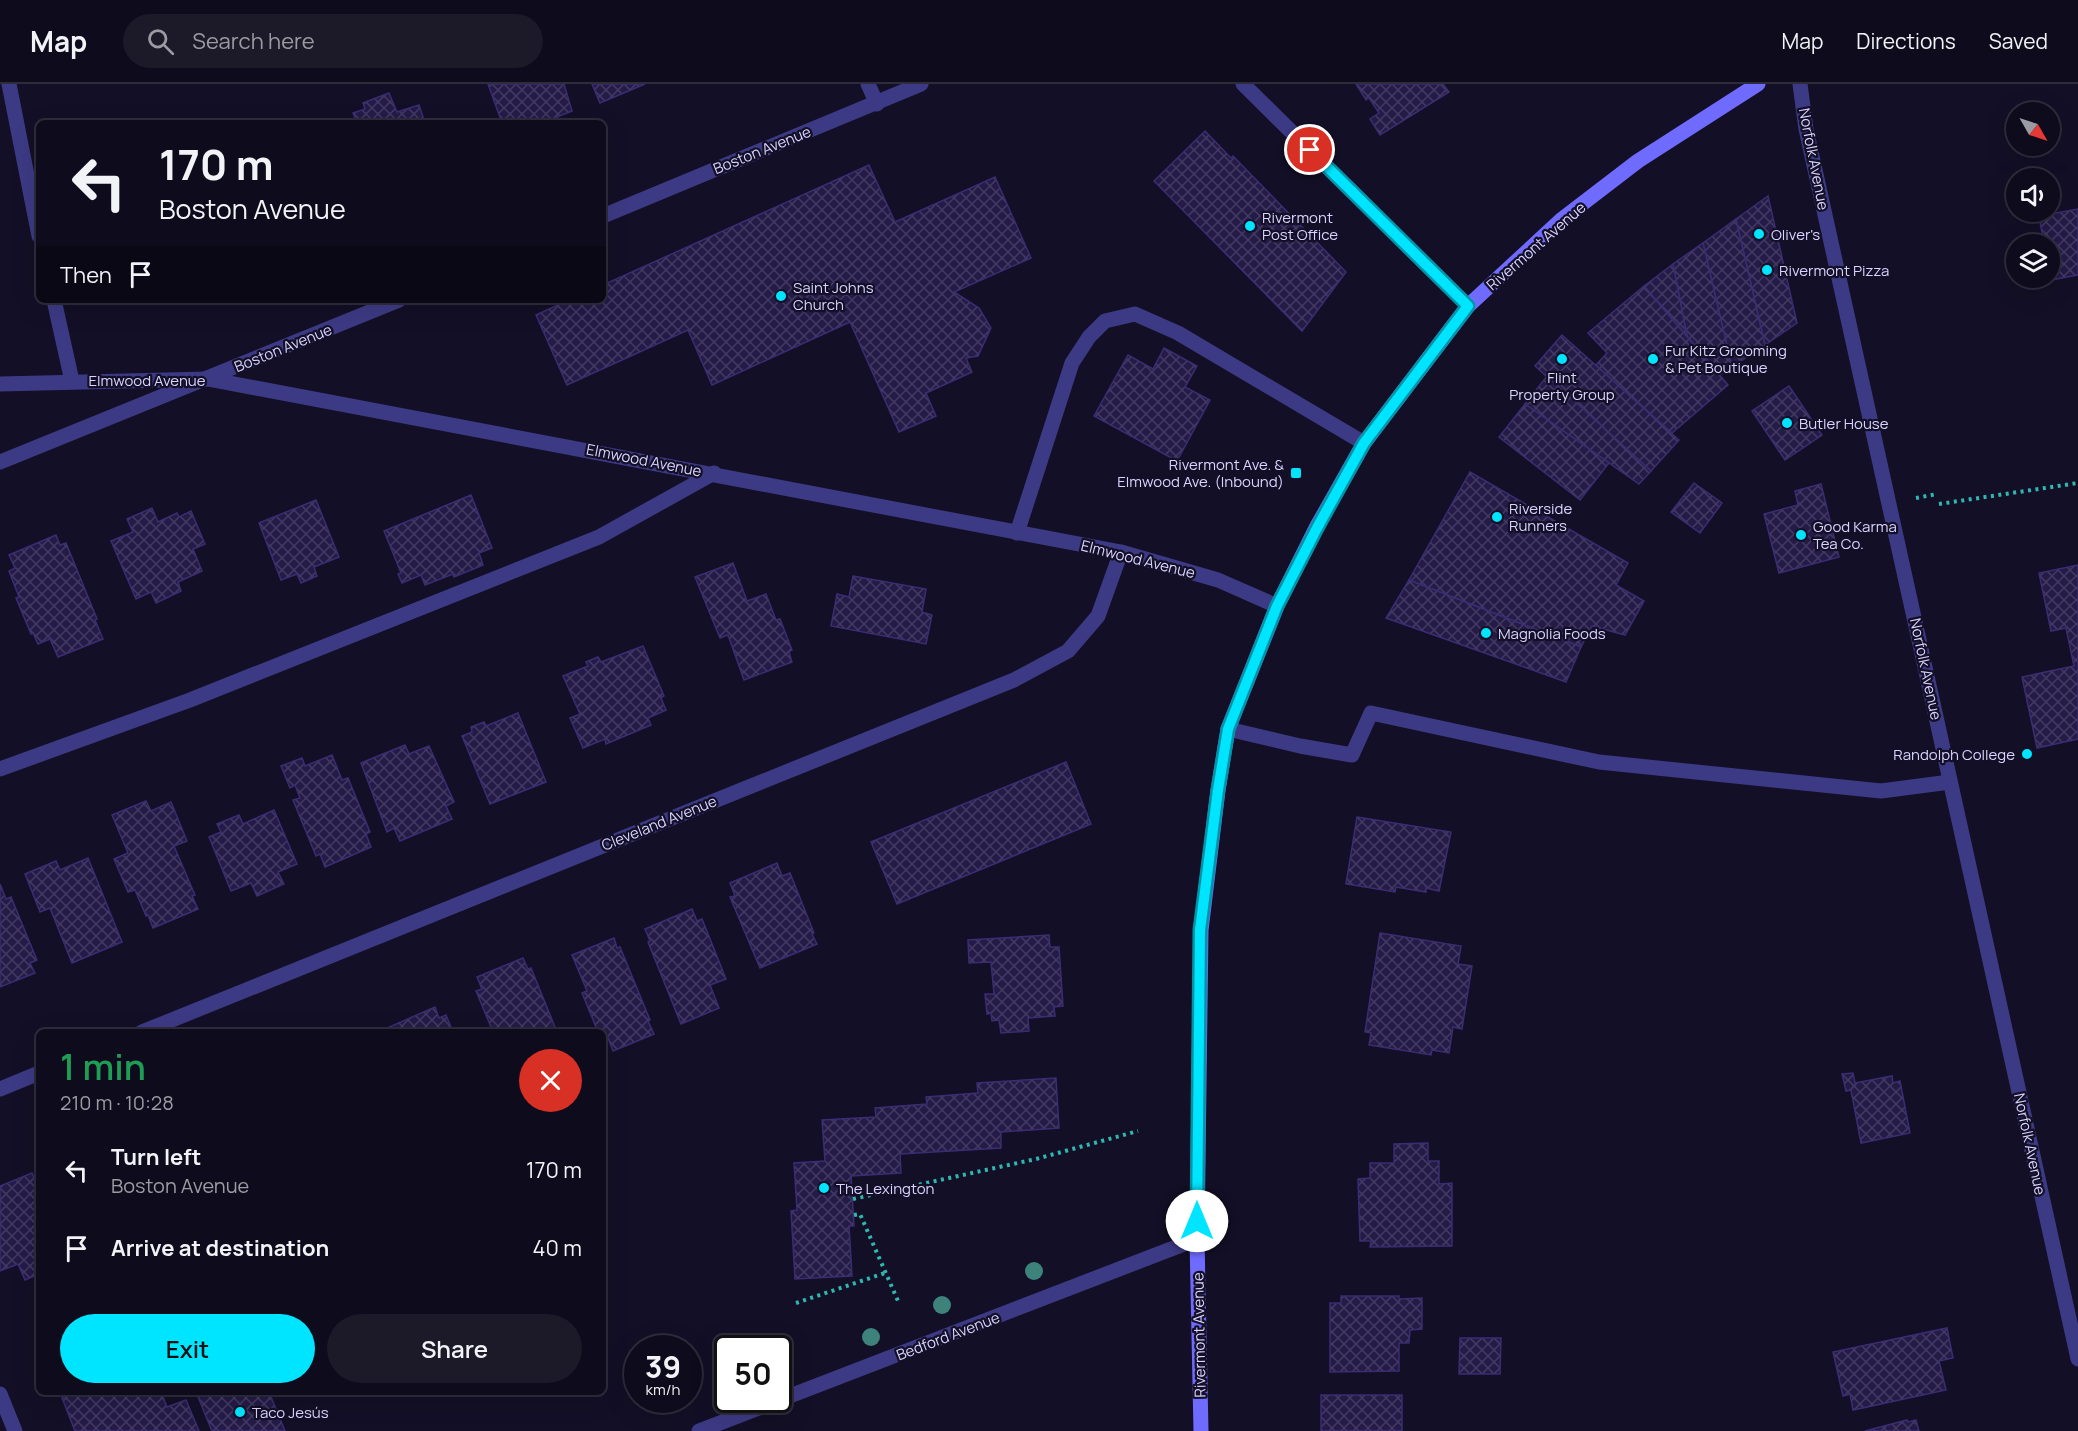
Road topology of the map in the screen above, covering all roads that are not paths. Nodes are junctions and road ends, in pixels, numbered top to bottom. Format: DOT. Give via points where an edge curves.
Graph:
graph roads {
  1 [pos="9,84"];
  2 [pos="868,84"];
  3 [pos="921,84"];
  4 [pos="1243,84"];
  5 [pos="1758,84"];
  6 [pos="1800,84"];
  7 [pos="877,104"];
  8 [pos="606,215"];
  9 [pos="36,221"];
  10 [pos="55,303"];
  11 [pos="392,303"];
  12 [pos="1468,306"];
  13 [pos="208,379"];
  14 [pos="72,381"];
  15 [pos="0,384"];
  16 [pos="1364,443"];
  17 [pos="0,462"];
  18 [pos="714,473"];
  19 [pos="1017,532"];
  20 [pos="1120,552"];
  21 [pos="1277,606"];
  22 [pos="1228,729"];
  23 [pos="0,769"];
  24 [pos="1950,782"];
  25 [pos="149,1029"];
  26 [pos="36,1075"];
  27 [pos="0,1089"];
  28 [pos="1197,1239"];
  29 [pos="2078,1359"];
  30 [pos="0,1394"];
  31 [pos="15,1431"];
  32 [pos="699,1431"];
  33 [pos="1201,1431"];
  1 -- 9 [label="street"];
  2 -- 7 [label="street"];
  3 -- 7 [label="street, Boston Avenue"];
  4 -- 12 [label="street"];
  5 -- 12 [label="main road, Rivermont Avenue" via="1630,167 1561,220"];
  6 -- 24 [label="street, Norfolk Avenue" via="1806,129"];
  7 -- 8 [label="street, Boston Avenue"];
  10 -- 14 [label="street"];
  11 -- 13 [label="street, Boston Avenue"];
  12 -- 16 [label="main road, Rivermont Avenue"];
  13 -- 14 [label="street, Elmwood Avenue"];
  13 -- 17 [label="street, Boston Avenue"];
  13 -- 18 [label="street, Elmwood Avenue"];
  14 -- 15 [label="street, Elmwood Avenue"];
  16 -- 19 [label="street" via="1178,333 1135,314 1105,321 1072,363"];
  16 -- 21 [label="main road, Rivermont Avenue"];
  18 -- 19 [label="street, Elmwood Avenue"];
  18 -- 23 [label="street" via="598,537 190,700"];
  19 -- 20 [label="street, Elmwood Avenue"];
  20 -- 21 [label="street, Elmwood Avenue" via="1218,580"];
  20 -- 25 [label="street, Cleveland Avenue" via="1098,616 1068,651 1014,680"];
  21 -- 22 [label="main road, Rivermont Avenue"];
  22 -- 24 [label="street" via="1352,755 1371,713 1599,762 1881,790"];
  22 -- 28 [label="main road, Rivermont Avenue" via="1200,930"];
  24 -- 29 [label="street, Norfolk Avenue"];
  26 -- 27 [label="street"];
  28 -- 32 [label="street, Bedford Avenue"];
  28 -- 33 [label="main road, Rivermont Avenue"];
  30 -- 31 [label="street"];
}
